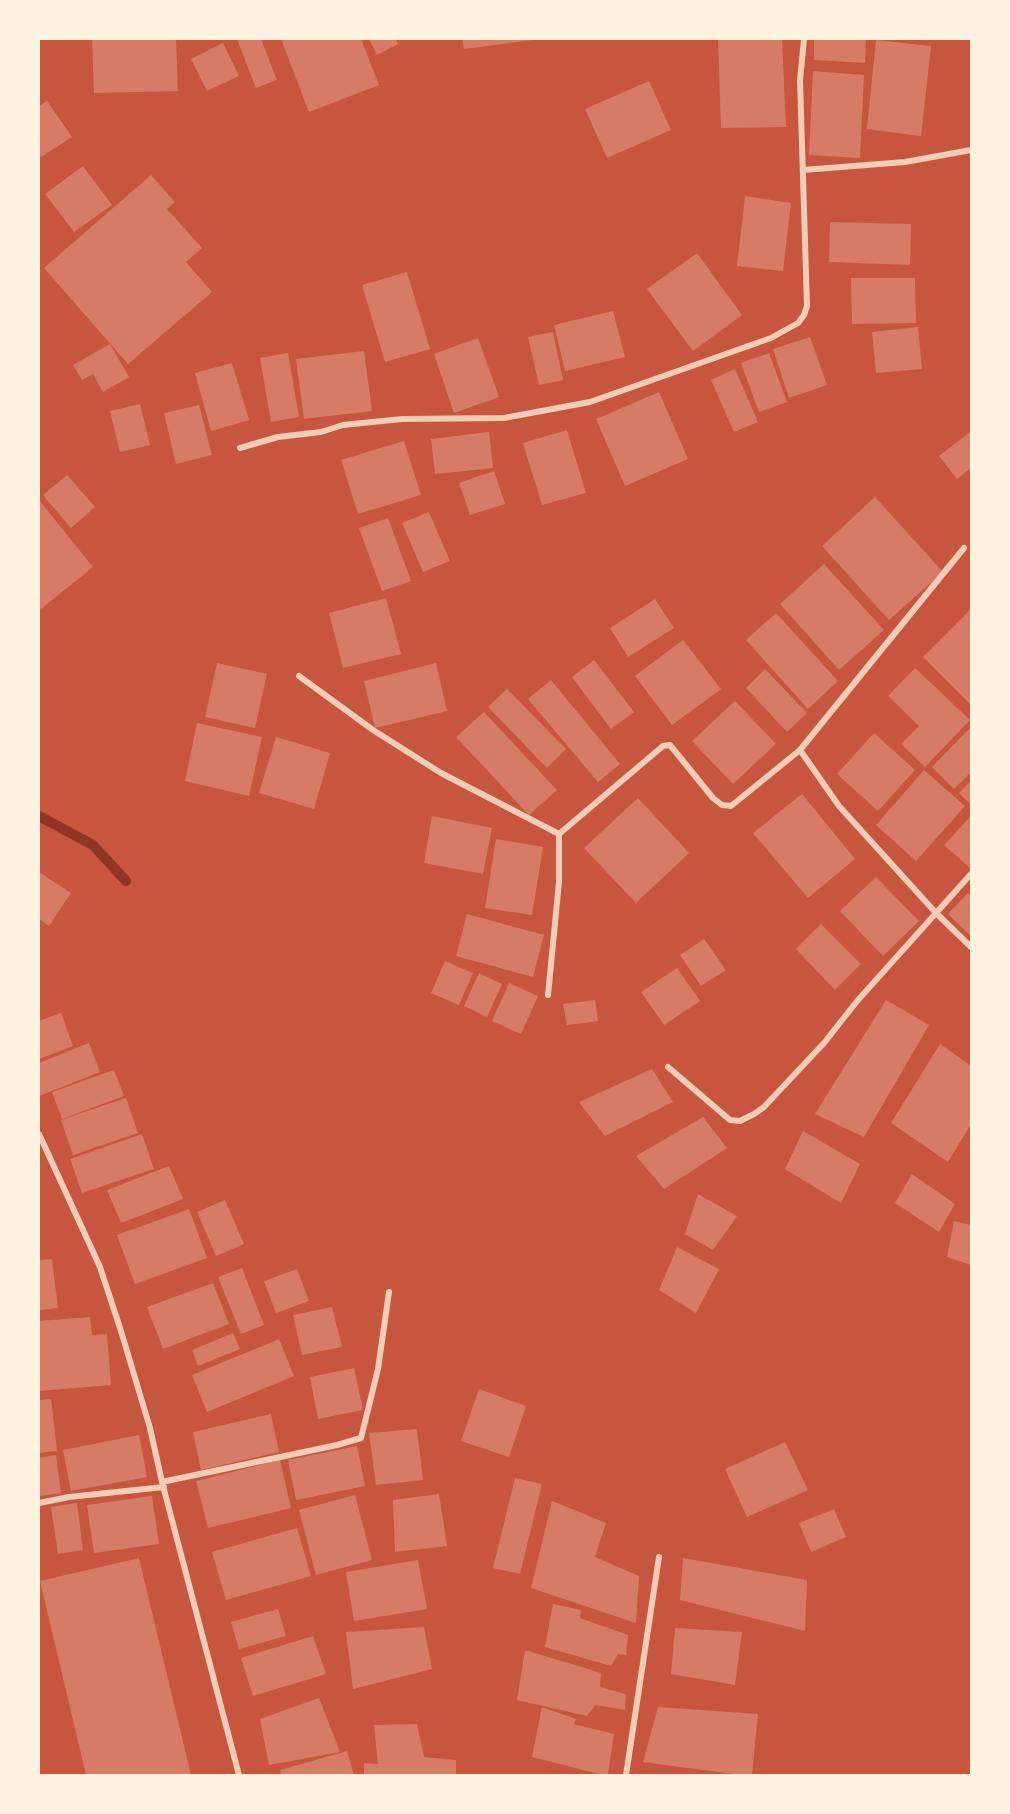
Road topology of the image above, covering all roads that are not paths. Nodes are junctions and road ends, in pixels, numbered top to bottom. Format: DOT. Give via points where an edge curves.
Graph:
graph roads {
  1 [pos="804,39"];
  2 [pos="971,150"];
  3 [pos="803,170"];
  4 [pos="240,448"];
  5 [pos="964,548"];
  6 [pos="299,676"];
  7 [pos="800,750"];
  8 [pos="559,834"];
  9 [pos="971,874"];
  10 [pos="936,913"];
  11 [pos="971,947"];
  12 [pos="548,995"];
  13 [pos="668,1067"];
  14 [pos="39,1134"];
  15 [pos="388,1292"];
  16 [pos="163,1485"];
  17 [pos="39,1503"];
  18 [pos="659,1557"];
  19 [pos="239,1775"];
  20 [pos="626,1775"];
  1 -- 3 [label="street" via="800,80"];
  2 -- 3 [label="street" via="905,162"];
  3 -- 4 [label="street" via="807,306 798,323 771,338 590,402 504,418 402,418 343,425"];
  5 -- 7 [label="street"];
  6 -- 8 [label="street" via="441,773"];
  7 -- 8 [label="street" via="731,806 713,798 670,745 663,746"];
  7 -- 10 [label="street" via="839,806"];
  8 -- 12 [label="street"];
  9 -- 10 [label="street"];
  10 -- 11 [label="street"];
  10 -- 13 [label="street" via="824,1043 764,1107 747,1119 730,1120"];
  14 -- 16 [label="street" via="100,1267 122,1331"];
  15 -- 16 [label="street" via="378,1369 361,1438"];
  16 -- 17 [label="street"];
  16 -- 19 [label="street"];
  18 -- 20 [label="street"];
}
